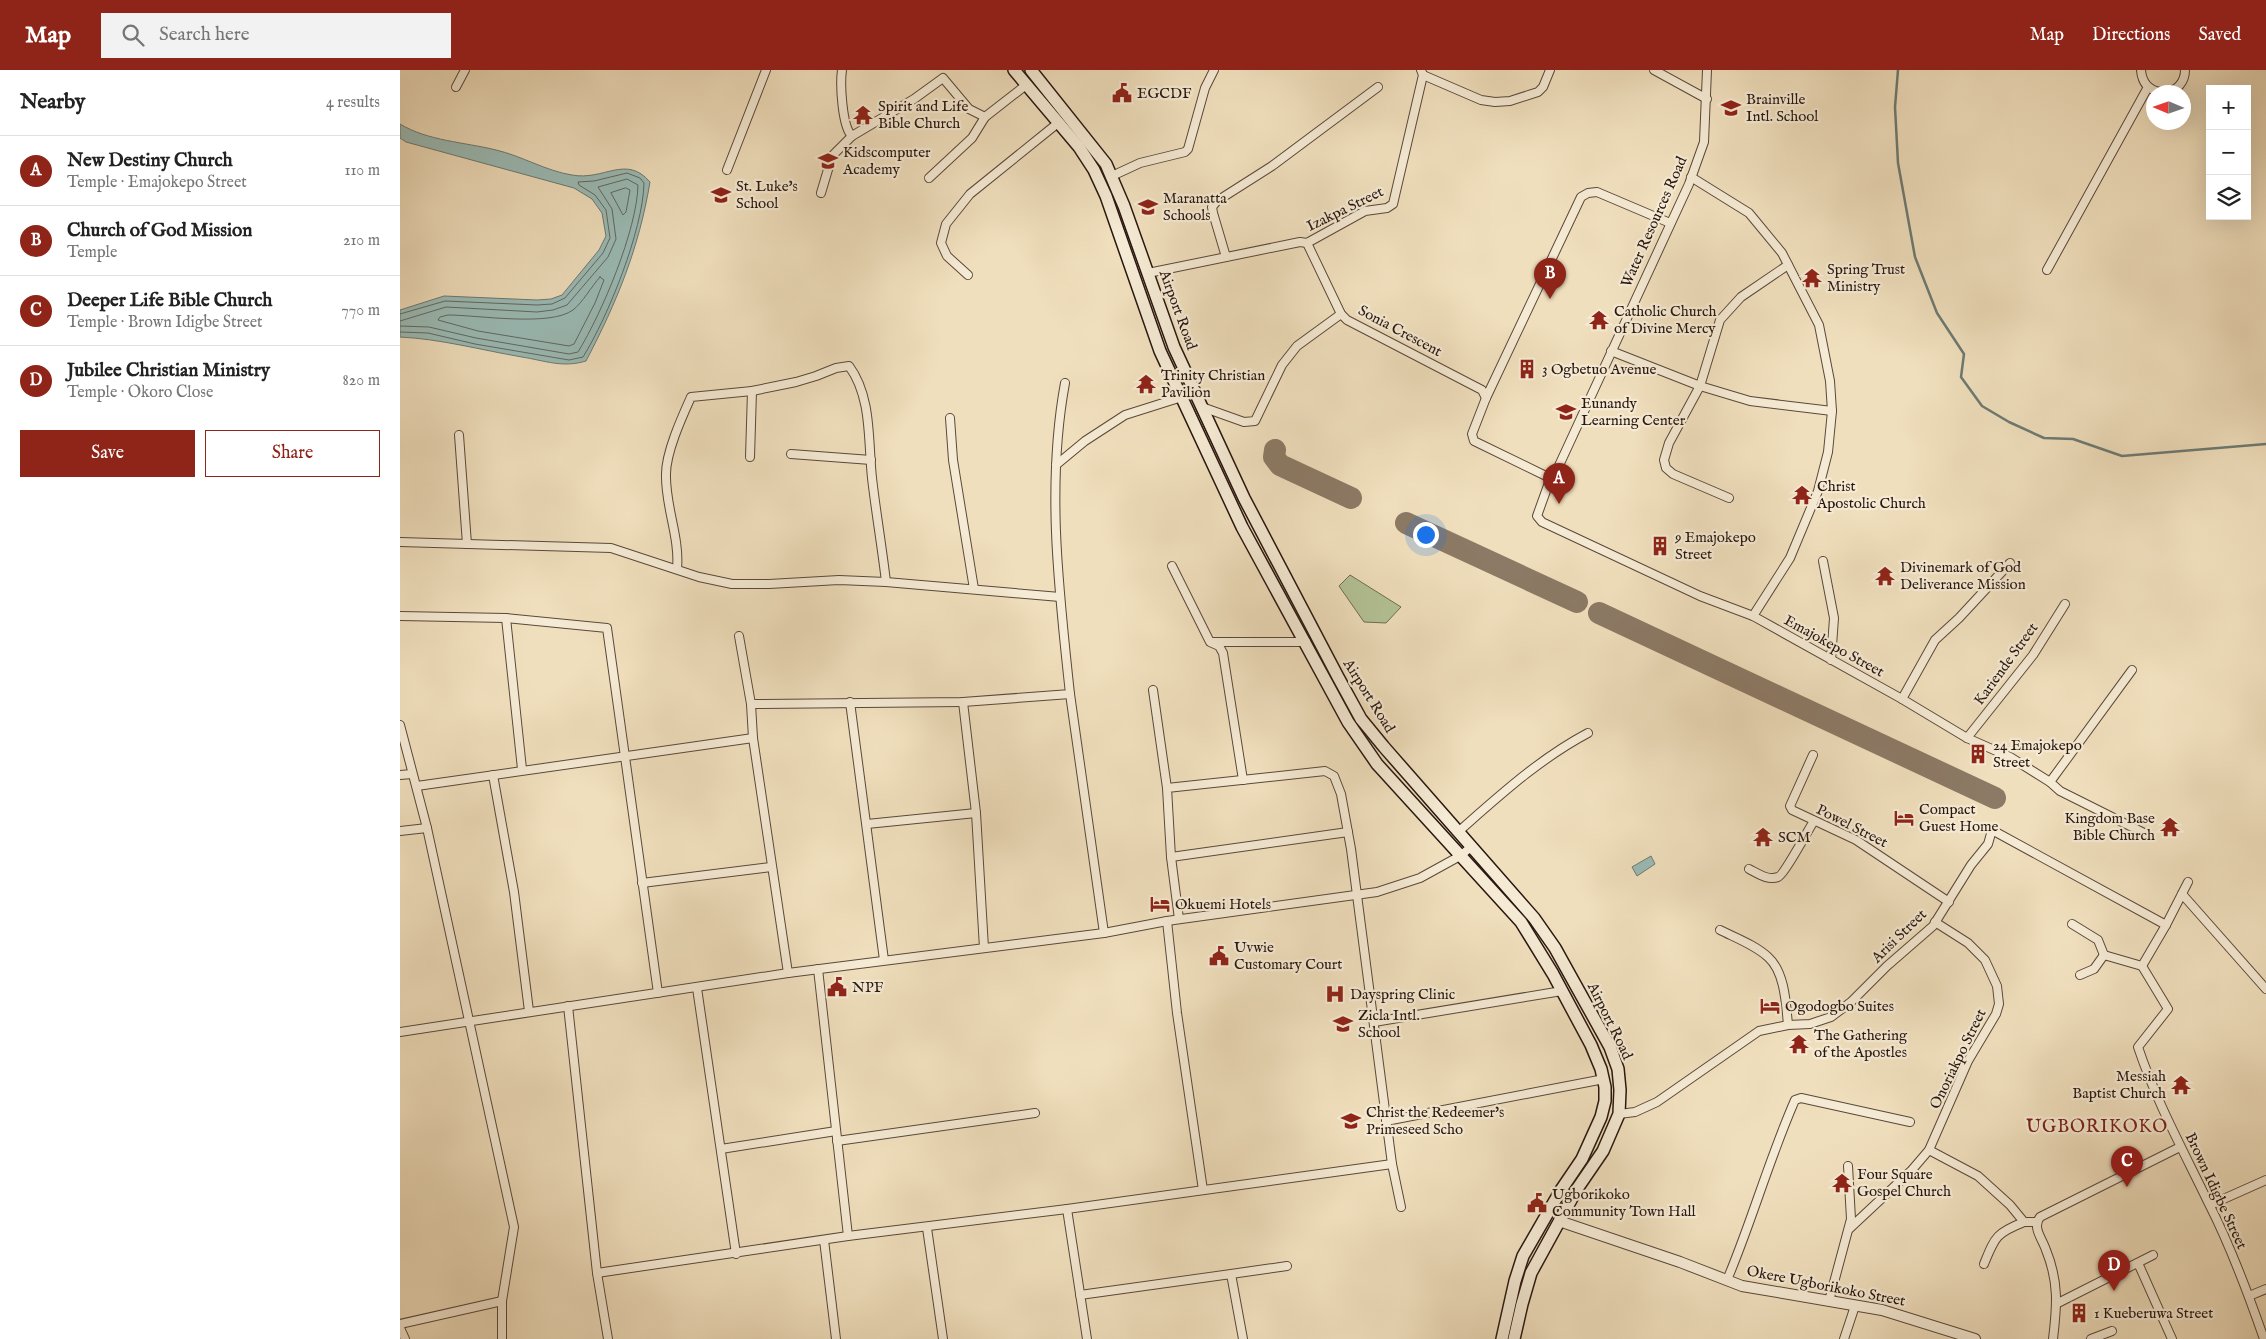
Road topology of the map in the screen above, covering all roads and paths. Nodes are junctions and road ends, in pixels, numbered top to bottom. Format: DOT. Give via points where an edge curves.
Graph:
graph roads {
  1 [pos="465,70"];
  2 [pos="766,70"];
  3 [pos="842,70"];
  4 [pos="1014,70"];
  5 [pos="1031,70"];
  6 [pos="1214,70"];
  7 [pos="1550,70"];
  8 [pos="1654,70"];
  9 [pos="1707,70"];
  10 [pos="2141,70"];
  11 [pos="2185,70"];
  12 [pos="1422,73"];
  13 [pos="1026,85"];
  14 [pos="2147,85"];
  15 [pos="2180,85"];
  16 [pos="456,87"];
  17 [pos="1378,87"];
  18 [pos="2146,91"];
  19 [pos="1707,99"];
  20 [pos="985,117"];
  21 [pos="1058,123"];
  22 [pos="852,136"];
  23 [pos="727,170"];
  24 [pos="1112,176"];
  25 [pos="1691,177"];
  26 [pos="928,178"];
  27 [pos="820,193"];
  28 [pos="1670,223"];
  29 [pos="1307,243"];
  30 [pos="1226,258"];
  31 [pos="1788,265"];
  32 [pos="2047,270"];
  33 [pos="1148,273"];
  34 [pos="968,275"];
  35 [pos="1341,314"];
  36 [pos="1611,351"];
  37 [pos="1065,383"];
  38 [pos="1700,386"];
  39 [pos="752,391"];
  40 [pos="1182,397"];
  41 [pos="1486,398"];
  42 [pos="1202,407"];
  43 [pos="1832,411"];
  44 [pos="950,418"];
  45 [pos="458,436"];
  46 [pos="791,454"];
  47 [pos="750,457"];
  48 [pos="871,460"];
  49 [pos="1056,465"];
  50 [pos="1552,477"];
  51 [pos="1729,498"];
  52 [pos="400,542"];
  53 [pos="467,544"];
  54 [pos="1823,561"];
  55 [pos="1277,563"];
  56 [pos="2010,563"];
  57 [pos="1172,566"];
  58 [pos="677,569"];
  59 [pos="1266,570"];
  60 [pos="886,582"];
  61 [pos="974,589"];
  62 [pos="1060,598"];
  63 [pos="2065,604"];
  64 [pos="400,616"];
  65 [pos="1753,616"];
  66 [pos="506,618"];
  67 [pos="739,636"];
  68 [pos="1210,642"];
  69 [pos="1306,642"];
  70 [pos="1831,660"];
  71 [pos="2132,670"];
  72 [pos="1153,690"];
  73 [pos="1070,694"];
  74 [pos="1902,699"];
  75 [pos="850,702"];
  76 [pos="963,702"];
  77 [pos="751,704"];
  78 [pos="400,725"];
  79 [pos="1588,733"];
  80 [pos="753,738"];
  81 [pos="1967,738"];
  82 [pos="625,755"];
  83 [pos="1813,755"];
  84 [pos="522,769"];
  85 [pos="412,774"];
  86 [pos="400,775"];
  87 [pos="493,775"];
  88 [pos="1243,780"];
  89 [pos="2050,782"];
  90 [pos="417,786"];
  91 [pos="1167,788"];
  92 [pos="976,813"];
  93 [pos="1814,821"];
  94 [pos="867,824"];
  95 [pos="427,828"];
  96 [pos="400,831"];
  97 [pos="1348,832"];
  98 [pos="1458,832"];
  99 [pos="2148,835"];
  100 [pos="1471,847"];
  101 [pos="1460,856"];
  102 [pos="1171,857"];
  103 [pos="771,867"];
  104 [pos="1749,868"];
  105 [pos="2188,882"];
  106 [pos="642,883"];
  107 [pos="2182,894"];
  108 [pos="1357,895"];
  109 [pos="1949,902"];
  110 [pos="1179,919"];
  111 [pos="1167,921"];
  112 [pos="1935,922"];
  113 [pos="2072,924"];
  114 [pos="2166,925"];
  115 [pos="1720,930"];
  116 [pos="1104,933"];
  117 [pos="984,948"];
  118 [pos="2104,955"];
  119 [pos="884,960"];
  120 [pos="2142,966"];
  121 [pos="818,969"];
  122 [pos="788,973"];
  123 [pos="2080,975"];
  124 [pos="697,988"];
  125 [pos="2266,989"];
  126 [pos="1562,991"];
  127 [pos="658,993"];
  128 [pos="568,1006"];
  129 [pos="529,1011"];
  130 [pos="468,1020"];
  131 [pos="1374,1022"];
  132 [pos="1788,1025"];
  133 [pos="400,1032"];
  134 [pos="1604,1079"];
  135 [pos="1035,1113"];
  136 [pos="1619,1114"];
  137 [pos="1386,1121"];
  138 [pos="1910,1122"];
  139 [pos="836,1131"];
  140 [pos="837,1141"];
  141 [pos="2180,1147"];
  142 [pos="721,1149"];
  143 [pos="1929,1150"];
  144 [pos="1392,1164"];
  145 [pos="1848,1166"];
  146 [pos="2266,1180"];
  147 [pos="1203,1190"];
  148 [pos="2210,1205"];
  149 [pos="1401,1207"];
  150 [pos="1067,1209"];
  151 [pos="1559,1221"];
  152 [pos="2024,1222"];
  153 [pos="2037,1222"];
  154 [pos="927,1228"];
  155 [pos="1849,1229"];
  156 [pos="848,1236"];
  157 [pos="824,1240"];
  158 [pos="736,1254"];
  159 [pos="2153,1255"];
  160 [pos="2138,1263"];
  161 [pos="1984,1264"];
  162 [pos="1287,1266"];
  163 [pos="597,1273"];
  164 [pos="1231,1274"];
  165 [pos="1727,1280"];
  166 [pos="2266,1289"];
  167 [pos="1080,1295"];
  168 [pos="2249,1296"];
  169 [pos="502,1301"];
  170 [pos="1829,1301"];
  171 [pos="2058,1303"];
  172 [pos="1855,1306"];
  173 [pos="400,1324"];
  174 [pos="400,1328"];
  175 [pos="2112,1331"];
  176 [pos="405,1339"];
  177 [pos="502,1339"];
  178 [pos="608,1339"];
  179 [pos="836,1339"];
  180 [pos="943,1339"];
  181 [pos="1087,1339"];
  182 [pos="1242,1339"];
  183 [pos="1502,1339"];
  184 [pos="1514,1339"];
  185 [pos="1844,1339"];
  186 [pos="1974,1339"];
  187 [pos="2052,1339"];
  188 [pos="2091,1339"];
  189 [pos="2172,1339"];
  190 [pos="2264,1339"];
  1 -- 16 [label="street"];
  2 -- 23 [label="street"];
  3 -- 22 [label="street" via="840,84 845,122"];
  4 -- 13 [label="main road, Airport Road"];
  5 -- 24 [label="main road, Airport Road" via="1098,152"];
  6 -- 24 [label="street" via="1205,88 1188,149 1140,163"];
  7 -- 12 [label="street" via="1538,92 1495,102 1482,100"];
  8 -- 19 [label="street"];
  9 -- 19 [label="street, Water Resources Road"];
  10 -- 14 [label="street"];
  11 -- 15 [label="street"];
  12 -- 29 [label="street, Izakpa Street" via="1394,204 1365,212"];
  13 -- 20 [label="street"];
  13 -- 21 [label="main road, Airport Road"];
  17 -- 30 [label="street" via="1272,166 1217,201 1212,207"];
  18 -- 32 [label="street"];
  19 -- 25 [label="street, Water Resources Road" via="1704,142"];
  20 -- 22 [label="street" via="969,109 943,78"];
  20 -- 26 [label="street" via="972,138"];
  21 -- 34 [label="street" via="970,194 946,224 941,243 947,256"];
  21 -- 40 [label="main road, Airport Road" via="1089,162 1106,196 1160,351"];
  22 -- 27 [label="street" via="832,156"];
  24 -- 33 [label="main road, Airport Road"];
  25 -- 28 [label="street, Water Resources Road"];
  25 -- 31 [label="street" via="1749,213"];
  28 -- 36 [label="street, Water Resources Road"];
  28 -- 41 [label="street" via="1597,192 1582,197"];
  29 -- 30 [label="street, Izakpa Street"];
  29 -- 35 [label="street, Sonia Crescent"];
  30 -- 33 [label="street, Izakpa Street"];
  31 -- 38 [label="street" via="1741,297 1720,320"];
  31 -- 43 [label="street" via="1818,325 1830,381"];
  33 -- 42 [label="main road, Airport Road" via="1174,347"];
  35 -- 41 [label="street, Sonia Crescent" via="1482,390"];
  35 -- 42 [label="street" via="1297,346 1282,365 1255,421 1244,422"];
  36 -- 38 [label="street"];
  36 -- 50 [label="street, Water Resources Road"];
  37 -- 49 [label="street" via="1058,422"];
  38 -- 43 [label="street" via="1750,401"];
  38 -- 51 [label="street" via="1668,443 1664,460 1666,468"];
  39 -- 47 [label="street"];
  39 -- 48 [label="street" via="849,366 860,388"];
  39 -- 58 [label="street" via="691,397 687,406 666,472 678,553"];
  40 -- 49 [label="street" via="1126,415 1085,441"];
  40 -- 59 [label="main road, Airport Road" via="1242,527"];
  41 -- 50 [label="street" via="1472,434 1474,441"];
  42 -- 55 [label="main road, Airport Road"];
  43 -- 65 [label="street" via="1828,452 1806,521 1790,558"];
  44 -- 61 [label="street" via="953,460"];
  45 -- 53 [label="street"];
  46 -- 48 [label="street"];
  48 -- 60 [label="street"];
  49 -- 62 [label="street"];
  50 -- 65 [label="street, Emajokepo Street" via="1538,508 1537,516 1542,522 1700,596"];
  52 -- 53 [label="street"];
  53 -- 58 [label="street" via="611,548"];
  54 -- 70 [label="street" via="1834,618"];
  55 -- 59 [label="main road"];
  55 -- 98 [label="main road, Airport Road" via="1362,719"];
  56 -- 74 [label="street" via="1935,640"];
  57 -- 68 [label="street"];
  58 -- 60 [label="street" via="732,584 839,580"];
  59 -- 69 [label="main road, Airport Road"];
  60 -- 61 [label="street"];
  61 -- 62 [label="street"];
  62 -- 73 [label="street"];
  63 -- 81 [label="street, Kariende Street" via="2033,655"];
  64 -- 66 [label="street"];
  65 -- 70 [label="street, Emajokepo Street"];
  66 -- 82 [label="street" via="607,628"];
  66 -- 84 [label="street"];
  67 -- 77 [label="street"];
  68 -- 69 [label="street"];
  68 -- 88 [label="street" via="1219,646 1223,653"];
  69 -- 101 [label="main road, Airport Road" via="1348,722 1377,764"];
  70 -- 74 [label="street, Emajokepo Street"];
  71 -- 89 [label="street"];
  72 -- 91 [label="street"];
  73 -- 76 [label="street"];
  73 -- 116 [label="street"];
  74 -- 81 [label="street, Emajokepo Street"];
  75 -- 76 [label="street"];
  75 -- 77 [label="street"];
  75 -- 94 [label="street"];
  76 -- 92 [label="street"];
  77 -- 80 [label="street"];
  78 -- 85 [label="street"];
  79 -- 98 [label="street" via="1562,747 1518,779"];
  80 -- 82 [label="street"];
  80 -- 103 [label="street"];
  81 -- 89 [label="street, Emajokepo Street" via="2010,757"];
  82 -- 84 [label="street"];
  82 -- 106 [label="street"];
  83 -- 93 [label="street, Powel Street" via="1790,806"];
  84 -- 87 [label="street"];
  85 -- 86 [label="street"];
  85 -- 90 [label="street"];
  87 -- 90 [label="street"];
  87 -- 129 [label="street" via="514,892"];
  88 -- 91 [label="street"];
  88 -- 97 [label="street" via="1325,771 1334,776 1341,794"];
  89 -- 99 [label="street, Emajokepo Street" via="2060,791"];
  90 -- 95 [label="street"];
  91 -- 102 [label="street"];
  92 -- 94 [label="street"];
  92 -- 117 [label="street"];
  93 -- 104 [label="street" via="1779,877 1766,878"];
  93 -- 109 [label="street, Powel Street" via="1856,840"];
  94 -- 119 [label="street"];
  95 -- 96 [label="street"];
  95 -- 130 [label="street"];
  97 -- 102 [label="street"];
  97 -- 108 [label="street"];
  98 -- 100 [label="main road, Airport Road"];
  100 -- 101 [label="street"];
  100 -- 136 [label="main road, Airport Road" via="1556,948 1610,1047 1618,1069"];
  101 -- 108 [label="street" via="1420,878"];
  101 -- 126 [label="main road, Airport Road" via="1521,922"];
  102 -- 110 [label="street"];
  103 -- 106 [label="street"];
  103 -- 122 [label="street"];
  105 -- 107 [label="street"];
  106 -- 127 [label="street"];
  107 -- 114 [label="street"];
  107 -- 125 [label="street"];
  108 -- 110 [label="street"];
  108 -- 131 [label="street"];
  109 -- 112 [label="street, Arisi Street"];
  109 -- 114 [label="street, Arisi Street" via="1988,844 1992,830"];
  110 -- 111 [label="street"];
  111 -- 116 [label="street"];
  111 -- 147 [label="street"];
  112 -- 132 [label="street, Arisi Street" via="1852,1002 1831,1017 1810,1024"];
  112 -- 143 [label="street, Onoriakpo Street" via="1968,942 1984,960 1997,986 1999,1004 1968,1061"];
  113 -- 118 [label="street" via="2098,940"];
  114 -- 120 [label="street"];
  115 -- 132 [label="street" via="1770,958 1784,993"];
  116 -- 117 [label="street"];
  117 -- 119 [label="street"];
  118 -- 120 [label="street"];
  118 -- 123 [label="street" via="2094,968"];
  119 -- 121 [label="street"];
  120 -- 141 [label="street, Brown Idigbe Street" via="2168,1010 2138,1047"];
  121 -- 122 [label="street"];
  121 -- 139 [label="street"];
  122 -- 124 [label="street"];
  124 -- 127 [label="street"];
  124 -- 142 [label="street"];
  126 -- 131 [label="street"];
  126 -- 134 [label="main road, Airport Road" via="1591,1045"];
  127 -- 128 [label="street"];
  128 -- 129 [label="street"];
  128 -- 163 [label="street"];
  129 -- 130 [label="street"];
  130 -- 133 [label="street"];
  130 -- 169 [label="street" via="514,1227"];
  131 -- 137 [label="street"];
  132 -- 136 [label="street, Arisi Street" via="1759,1031 1656,1102 1635,1112"];
  134 -- 137 [label="street"];
  134 -- 183 [label="main road, Airport Road" via="1602,1117 1586,1151 1523,1256"];
  135 -- 140 [label="street"];
  136 -- 151 [label="main road, Airport Road" via="1602,1151"];
  137 -- 144 [label="street"];
  138 -- 165 [label="street" via="1801,1098 1795,1100 1777,1140"];
  139 -- 140 [label="street"];
  139 -- 142 [label="street"];
  140 -- 156 [label="street"];
  141 -- 148 [label="street, Brown Idigbe Street"];
  141 -- 153 [label="street" via="2040,1217"];
  142 -- 158 [label="street"];
  143 -- 152 [label="street" via="1978,1176"];
  143 -- 155 [label="street, Onoriakpo Street"];
  144 -- 147 [label="street"];
  144 -- 149 [label="street"];
  145 -- 155 [label="street"];
  146 -- 148 [label="street"];
  147 -- 150 [label="street"];
  148 -- 168 [label="street, Brown Idigbe Street"];
  150 -- 154 [label="street"];
  150 -- 167 [label="street"];
  151 -- 165 [label="street, Okere Ugborikoko Street"];
  151 -- 184 [label="main road, Airport Road" via="1532,1274"];
  152 -- 153 [label="street"];
  152 -- 161 [label="street" via="1995,1238"];
  153 -- 171 [label="street"];
  154 -- 156 [label="street"];
  154 -- 180 [label="street"];
  155 -- 170 [label="street"];
  156 -- 157 [label="street"];
  157 -- 158 [label="street"];
  157 -- 179 [label="street"];
  158 -- 163 [label="street"];
  159 -- 160 [label="street"];
  160 -- 171 [label="street"];
  160 -- 189 [label="street"];
  162 -- 164 [label="street"];
  163 -- 178 [label="street"];
  164 -- 167 [label="street"];
  164 -- 182 [label="street"];
  165 -- 170 [label="street, Okere Ugborikoko Street" via="1742,1286"];
  166 -- 168 [label="street"];
  167 -- 181 [label="street"];
  168 -- 190 [label="street, Brown Idigbe Street"];
  169 -- 173 [label="street"];
  169 -- 177 [label="street"];
  170 -- 172 [label="street, Okere Ugborikoko Street"];
  171 -- 187 [label="street"];
  172 -- 185 [label="street"];
  172 -- 186 [label="street, Okere Ugborikoko Street" via="1882,1310"];
  174 -- 176 [label="street"];
  175 -- 188 [label="street"];
}
